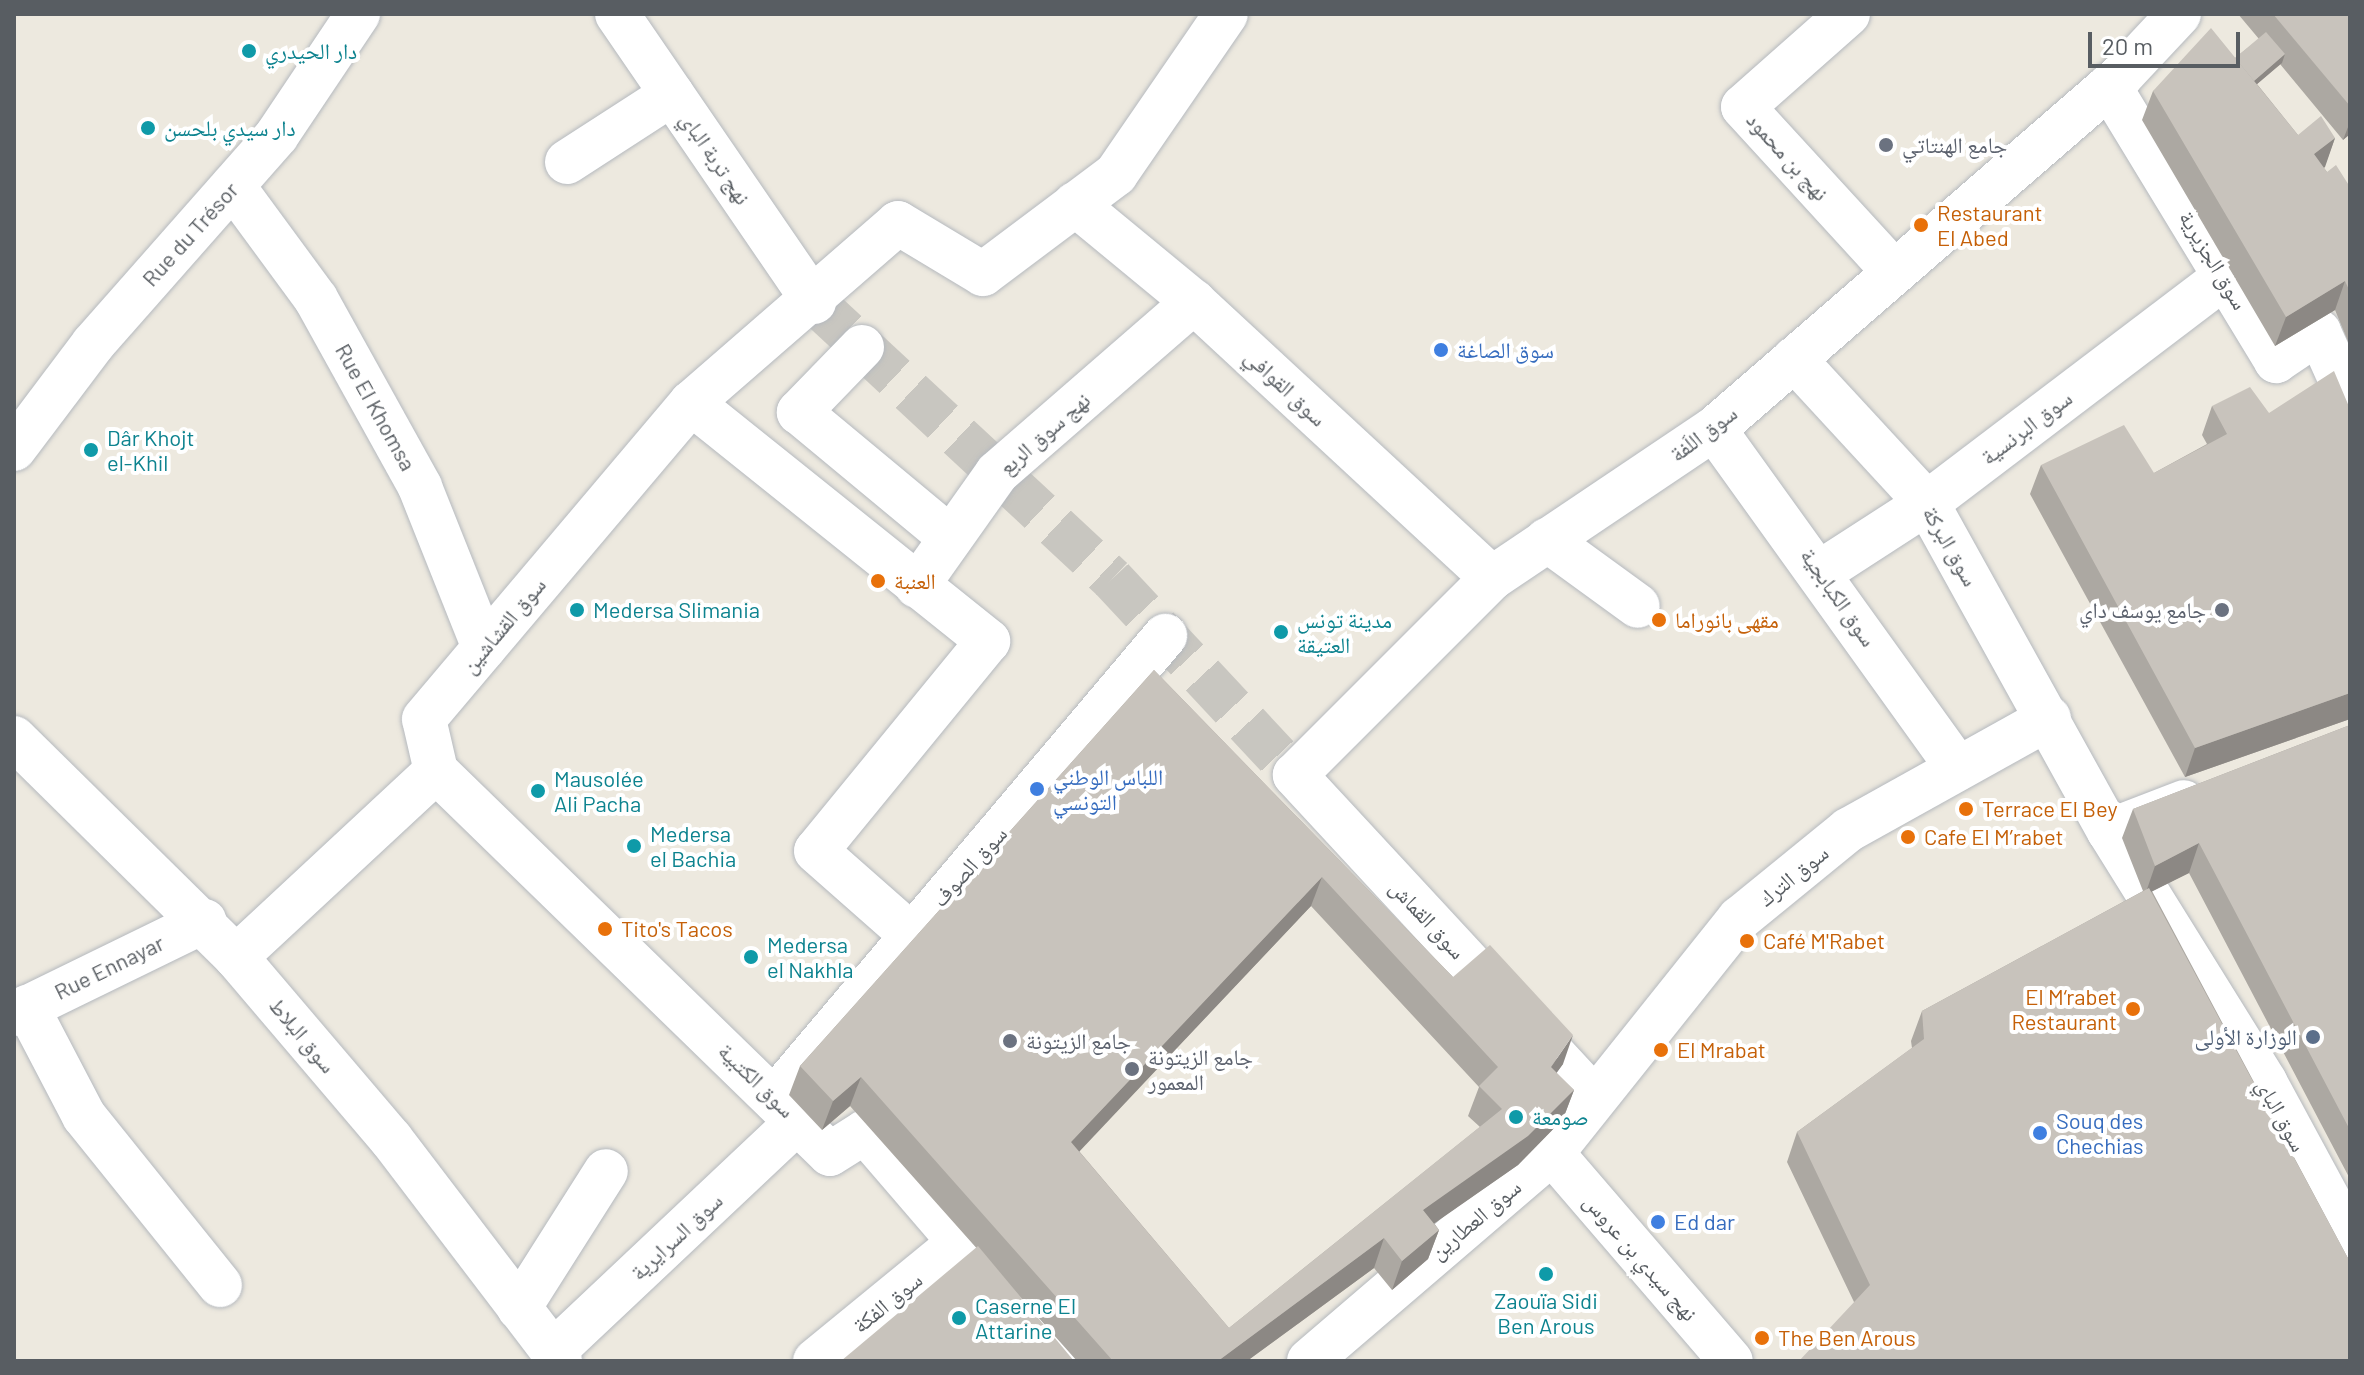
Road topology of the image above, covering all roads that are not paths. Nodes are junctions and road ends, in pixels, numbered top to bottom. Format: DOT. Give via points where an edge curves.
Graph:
graph roads {
  1 [pos="358,14"];
  2 [pos="617,14"];
  3 [pos="1226,14"];
  4 [pos="1848,14"];
  5 [pos="2179,14"];
  6 [pos="2109,86"];
  7 [pos="672,94"];
  8 [pos="567,162"];
  9 [pos="233,186"];
  10 [pos="1075,204"];
  11 [pos="1894,272"];
  12 [pos="2225,277"];
  13 [pos="814,302"];
  14 [pos="1194,302"];
  15 [pos="862,347"];
  16 [pos="1794,359"];
  17 [pos="2350,401"];
  18 [pos="691,403"];
  19 [pos="1714,429"];
  20 [pos="14,449"];
  21 [pos="1927,503"];
  22 [pos="951,538"];
  23 [pos="1547,540"];
  24 [pos="1822,571"];
  25 [pos="1492,578"];
  26 [pos="917,586"];
  27 [pos="1638,606"];
  28 [pos="1165,636"];
  29 [pos="484,648"];
  30 [pos="2049,718"];
  31 [pos="14,738"];
  32 [pos="1958,768"];
  33 [pos="436,771"];
  34 [pos="1295,775"];
  35 [pos="2222,787"];
  36 [pos="2109,831"];
  37 [pos="205,921"];
  38 [pos="909,933"];
  39 [pos="236,957"];
  40 [pos="20,1010"];
  41 [pos="1593,1097"];
  42 [pos="787,1109"];
  43 [pos="1552,1153"];
  44 [pos="606,1171"];
  45 [pos="2350,1239"];
  46 [pos="959,1243"];
  47 [pos="220,1285"];
  48 [pos="519,1308"];
  49 [pos="556,1356"];
  50 [pos="815,1361"];
  51 [pos="1062,1361"];
  52 [pos="1309,1361"];
  53 [pos="1731,1361"];
  1 -- 9 [label="street, Rue du Trésor" via="277,135"];
  2 -- 7 [label="street, نهج تربة الباي"];
  3 -- 10 [label="street" via="1116,174"];
  4 -- 11 [label="street, نهج بن محمود" via="1743,107"];
  5 -- 6 [label="street, سوق اللَفة"];
  6 -- 11 [label="street, سوق اللَفة"];
  6 -- 12 [label="street, سوق الجزيرية"];
  7 -- 8 [label="street"];
  7 -- 13 [label="street, نهج تربة الباي"];
  9 -- 20 [label="street, Rue du Trésor" via="93,344"];
  9 -- 29 [label="street, Rue El Khomsa" via="316,299 420,487"];
  10 -- 13 [label="street, سوق القشاشين" via="983,274 898,223"];
  10 -- 14 [label="street, سوق القوافي"];
  11 -- 16 [label="street, سوق اللَفة"];
  12 -- 17 [label="street, سوق الجزيرية" via="2276,361 2319,332"];
  12 -- 21 [label="street, سوق البرنسية"];
  13 -- 18 [label="street, سوق القشاشين"];
  14 -- 22 [label="street, نهج سوق الربع" via="997,473"];
  14 -- 25 [label="street, سوق القوافي"];
  15 -- 22 [label="street" via="799,412"];
  16 -- 19 [label="street, سوق اللَفة"];
  16 -- 21 [label="street, سوق البركة"];
  18 -- 26 [label="street"];
  18 -- 29 [label="street, سوق القشاشين"];
  19 -- 23 [label="street, سوق اللَفة"];
  19 -- 24 [label="street, سوق الكبابجية"];
  21 -- 24 [label="street, سوق البرنسية"];
  21 -- 30 [label="street, سوق البركة"];
  22 -- 26 [label="street, نهج سوق الربع"];
  23 -- 25 [label="street, سوق اللَفة"];
  23 -- 27 [label="street"];
  24 -- 32 [label="street, سوق الكبابجية"];
  25 -- 34 [label="street, سوق اللَفة"];
  26 -- 38 [label="street" via="988,641 816,851"];
  28 -- 38 [label="street, سوق الصوف"];
  29 -- 33 [label="street, سوق القشاشين" via="424,719"];
  30 -- 32 [label="street, سوق الترك"];
  30 -- 36 [label="street, سوق البركة"];
  31 -- 37 [label="street, سوق البلاط"];
  32 -- 41 [label="street, سوق الترك" via="1848,830 1739,919"];
  33 -- 39 [label="street"];
  33 -- 42 [label="street, سوق الكتبية"];
  34 -- 41 [label="street, سوق القماش"];
  35 -- 36 [label="street"];
  36 -- 45 [label="street, سوق الباي" via="2252,1094"];
  37 -- 39 [label="street, سوق البلاط"];
  37 -- 40 [label="street, Rue Ennayar"];
  38 -- 42 [label="street, سوق الصوف"];
  39 -- 48 [label="street, سوق البلاط" via="391,1139"];
  40 -- 47 [label="street" via="84,1116"];
  41 -- 43 [label="street, سوق العطارين"];
  42 -- 46 [label="street, سوق الكتبية" via="830,1154 865,1132"];
  42 -- 49 [label="street, سوق السرايرية"];
  43 -- 52 [label="street, سوق العطارين"];
  43 -- 53 [label="street, نهج سيدي بن عروس"];
  44 -- 48 [label="street"];
  46 -- 50 [label="street, سوق الفكة"];
  46 -- 51 [label="street, سوق الكتبية"];
  48 -- 49 [label="street, سوق البلاط"];
}
